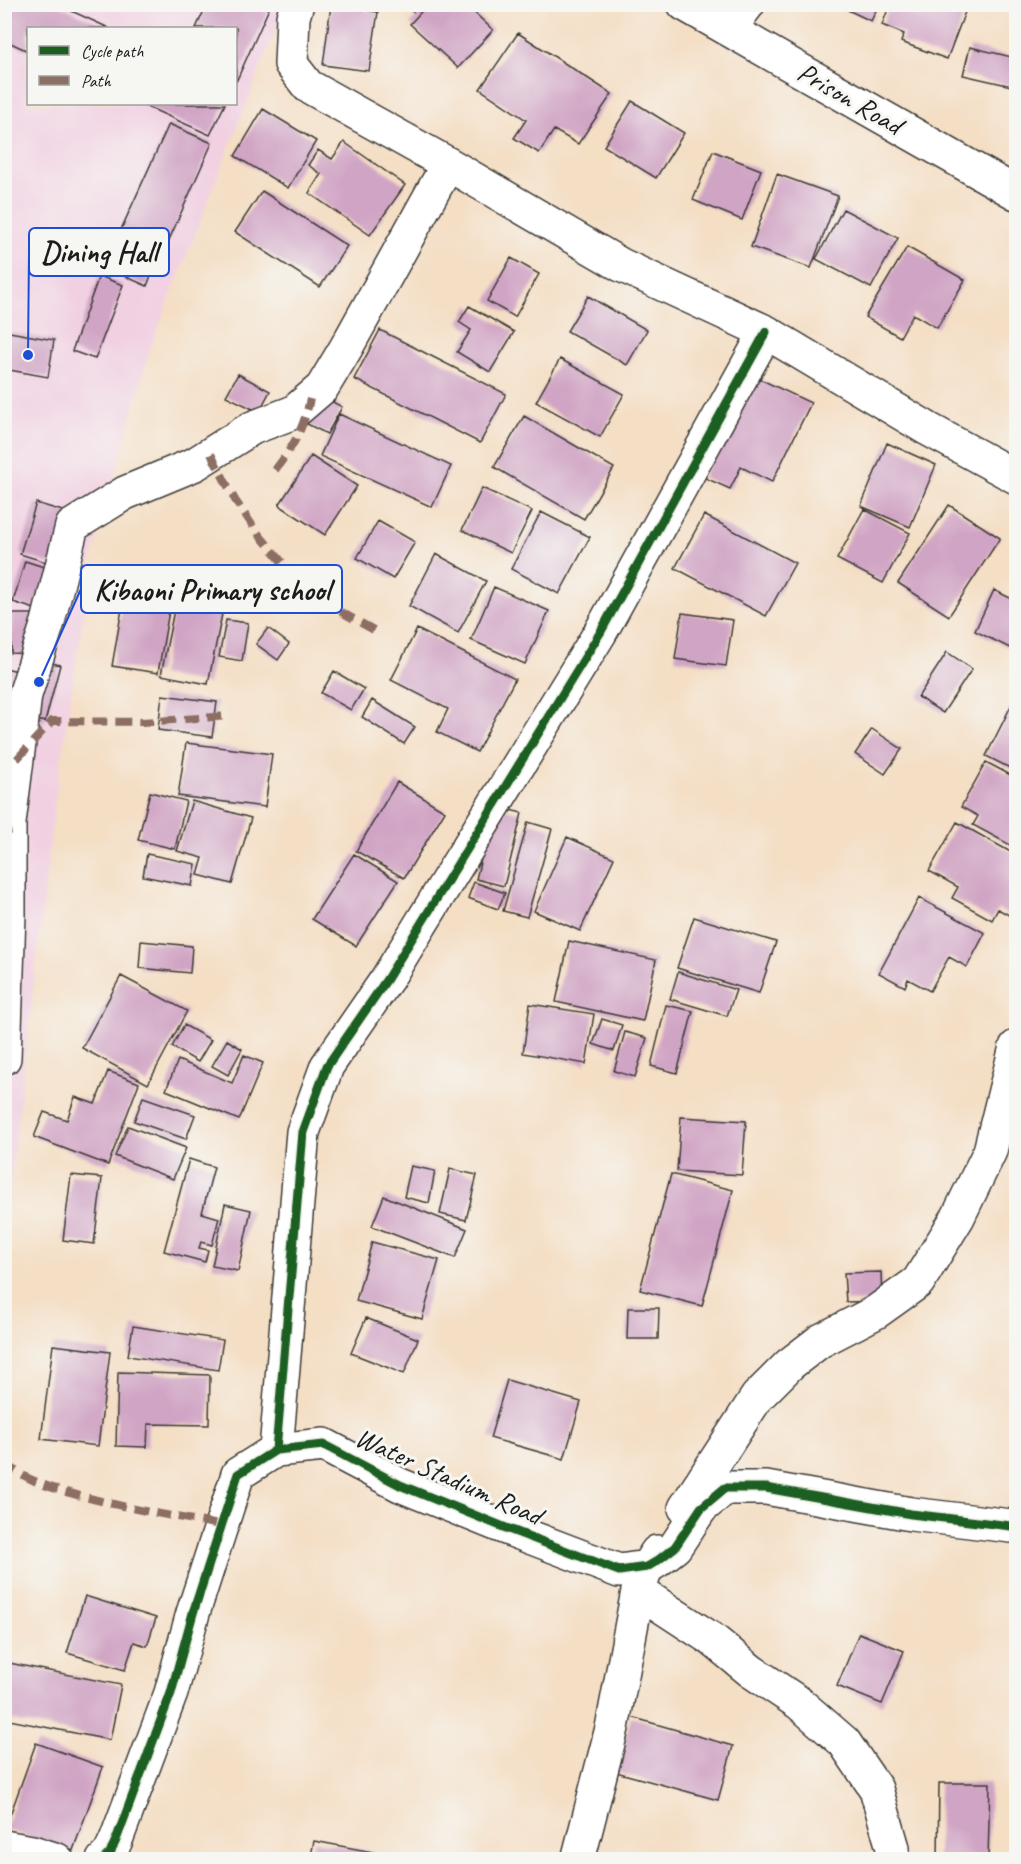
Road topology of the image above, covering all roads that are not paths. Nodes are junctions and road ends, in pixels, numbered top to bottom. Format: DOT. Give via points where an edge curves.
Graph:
graph roads {
  1 [pos="297,4"];
  2 [pos="684,4"];
  3 [pos="738,16"];
  4 [pos="448,164"];
  5 [pos="1017,193"];
  6 [pos="766,332"];
  7 [pos="1017,477"];
  8 [pos="19,669"];
  9 [pos="7,918"];
  10 [pos="1017,1047"];
  11 [pos="4,1058"];
  12 [pos="276,1450"];
  13 [pos="1017,1526"];
  14 [pos="643,1579"];
  15 [pos="4,1847"];
  16 [pos="57,1860"];
  17 [pos="103,1860"];
  18 [pos="578,1860"];
  19 [pos="893,1860"];
  1 -- 4 [label="street" via="291,64 308,86"];
  2 -- 3 [label="street, Prison Road"];
  3 -- 5 [label="street, Prison Road"];
  4 -- 6 [label="street" via="621,265"];
  4 -- 8 [label="street" via="322,388 294,412 252,428 195,464 125,493 72,526 48,621"];
  6 -- 7 [label="street"];
  6 -- 12 [label="street" via="600,633 387,979 327,1066 303,1132"];
  8 -- 9 [label="street" via="25,695 9,823"];
  9 -- 11 [label="street"];
  10 -- 14 [label="street" via="990,1151 958,1217 918,1282 876,1312 820,1341 757,1397"];
  12 -- 14 [label="street, Water Stadium Road" via="324,1445 400,1485"];
  12 -- 17 [label="street, Water Stadium Road" via="238,1474 171,1693 116,1840"];
  13 -- 14 [label="street" via="911,1514 766,1488 725,1488 701,1508 675,1546"];
  14 -- 18 [label="street" via="612,1728"];
  14 -- 19 [label="street" via="713,1640 799,1702 844,1742 876,1789"];
  15 -- 16 [label="street"];
}
